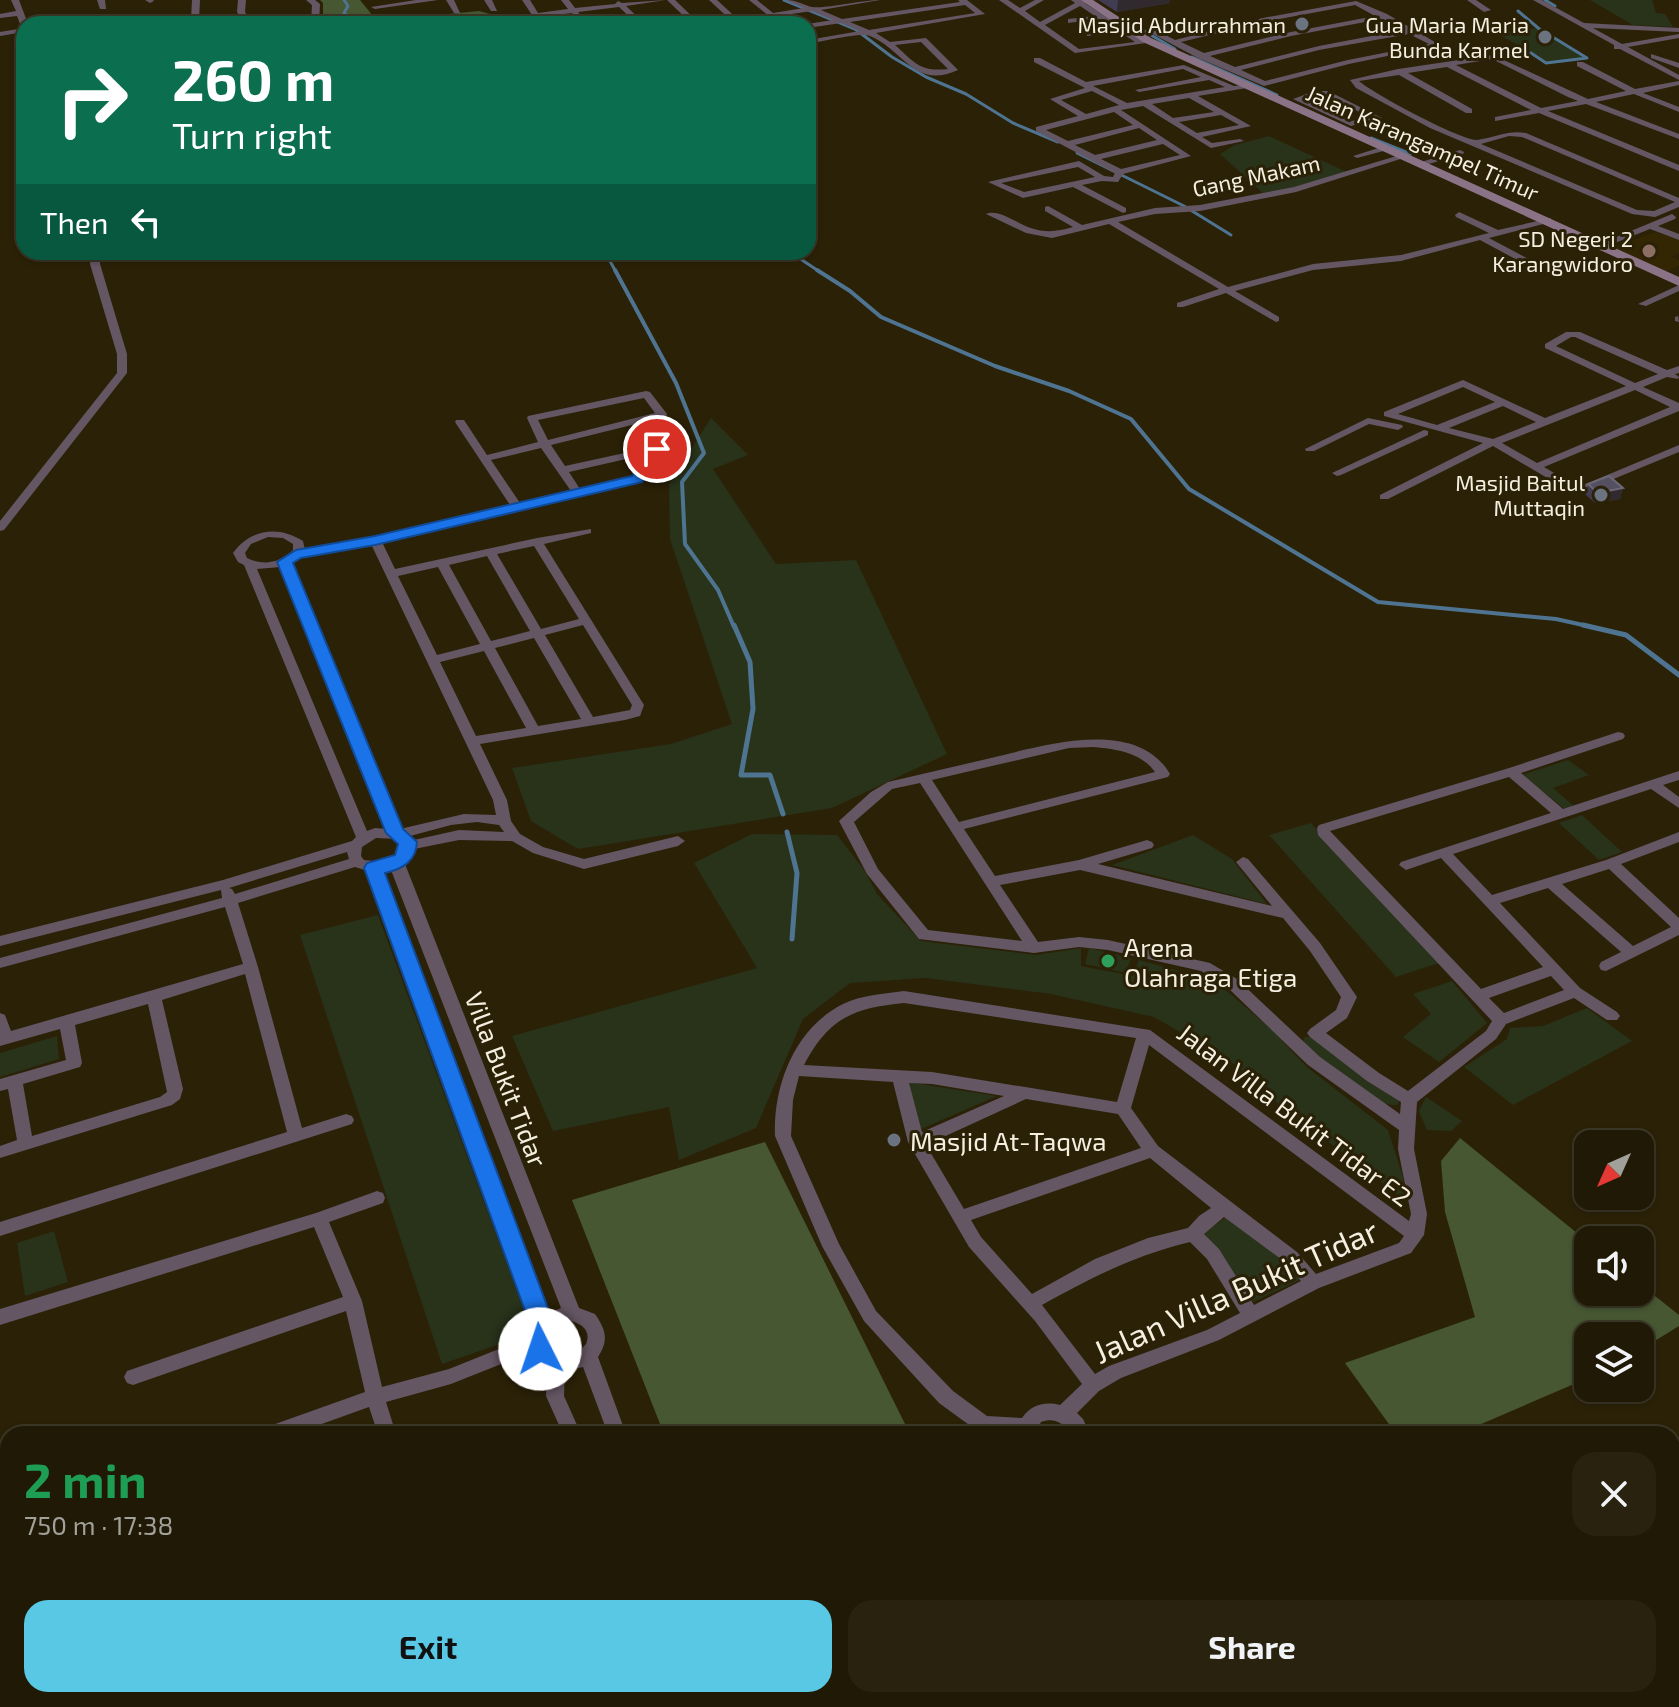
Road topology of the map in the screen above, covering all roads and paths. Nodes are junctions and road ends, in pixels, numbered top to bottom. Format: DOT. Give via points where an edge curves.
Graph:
graph roads {
  1 [pos="15,0"];
  2 [pos="434,0"];
  3 [pos="450,0"];
  4 [pos="488,0"];
  5 [pos="526,0"];
  6 [pos="565,0"];
  7 [pos="662,0"];
  8 [pos="671,0"];
  9 [pos="713,0"];
  10 [pos="790,0"];
  11 [pos="876,0"];
  12 [pos="1003,0"];
  13 [pos="1040,0"];
  14 [pos="1471,0"];
  15 [pos="1537,0"];
  16 [pos="1552,0"];
  17 [pos="755,1"];
  18 [pos="767,1"];
  19 [pos="964,1"];
  20 [pos="1081,1"];
  21 [pos="413,2"];
  22 [pos="618,3"];
  23 [pos="373,4"];
  24 [pos="494,9"];
  25 [pos="807,10"];
  26 [pos="1487,10"];
  27 [pos="457,11"];
  28 [pos="574,11"];
  29 [pos="1020,11"];
  30 [pos="20,13"];
  31 [pos="537,15"];
  32 [pos="772,15"];
  33 [pos="0,16"];
  34 [pos="21,16"];
  35 [pos="420,16"];
  36 [pos="578,16"];
  37 [pos="688,16"];
  38 [pos="730,16"];
  39 [pos="1384,16"];
  40 [pos="1101,17"];
  41 [pos="1263,20"];
  42 [pos="1071,21"];
  43 [pos="838,22"];
  44 [pos="816,25"];
  45 [pos="1039,25"];
  46 [pos="1579,25"];
  47 [pos="1594,25"];
  48 [pos="1121,30"];
  49 [pos="1411,31"];
  50 [pos="863,33"];
  51 [pos="1679,33"];
  52 [pos="1090,34"];
  53 [pos="1291,34"];
  54 [pos="1148,39"];
  55 [pos="816,41"];
  56 [pos="1174,42"];
  57 [pos="889,44"];
  58 [pos="1628,45"];
  59 [pos="1617,47"];
  60 [pos="1319,48"];
  61 [pos="1195,58"];
  62 [pos="1037,60"];
  63 [pos="1348,62"];
  64 [pos="1445,63"];
  65 [pos="1580,64"];
  66 [pos="1679,66"];
  67 [pos="1398,71"];
  68 [pos="1222,74"];
  69 [pos="1117,80"];
  70 [pos="1677,81"];
  71 [pos="1247,86"];
  72 [pos="1088,87"];
  73 [pos="1233,88"];
  74 [pos="1139,90"];
  75 [pos="1632,91"];
  76 [pos="1191,96"];
  77 [pos="1583,100"];
  78 [pos="1161,101"];
  79 [pos="1146,104"];
  80 [pos="1126,106"];
  81 [pos="1115,109"];
  82 [pos="1537,109"];
  83 [pos="1679,110"];
  84 [pos="1469,111"];
  85 [pos="1221,113"];
  86 [pos="1322,114"];
  87 [pos="1083,116"];
  88 [pos="1498,119"];
  89 [pos="1171,121"];
  90 [pos="1141,125"];
  91 [pos="1194,136"];
  92 [pos="1679,137"];
  93 [pos="1164,141"];
  94 [pos="1240,141"];
  95 [pos="1478,142"];
  96 [pos="1068,144"];
  97 [pos="1388,147"];
  98 [pos="1460,152"];
  99 [pos="1357,156"];
  100 [pos="1406,156"];
  101 [pos="1094,158"];
  102 [pos="1422,163"];
  103 [pos="1679,168"];
  104 [pos="1119,173"];
  105 [pos="1102,178"];
  106 [pos="1076,185"];
  107 [pos="1679,202"];
  108 [pos="1048,209"];
  109 [pos="1123,210"];
  110 [pos="990,214"];
  111 [pos="1679,214"];
  112 [pos="1459,215"];
  113 [pos="1548,220"];
  114 [pos="1111,222"];
  115 [pos="1651,226"];
  116 [pos="1082,229"];
  117 [pos="1499,234"];
  118 [pos="1679,237"];
  119 [pos="1484,239"];
  120 [pos="1602,245"];
  121 [pos="95,260"];
  122 [pos="1535,266"];
  123 [pos="1679,285"];
  124 [pos="1227,290"];
  125 [pos="1643,304"];
  126 [pos="1180,305"];
  127 [pos="1276,319"];
  128 [pos="1676,374"];
  129 [pos="1638,387"];
  130 [pos="1504,402"];
  131 [pos="1679,407"];
  132 [pos="662,414"];
  133 [pos="460,422"];
  134 [pos="1544,422"];
  135 [pos="1438,428"];
  136 [pos="1424,433"];
  137 [pos="1493,442"];
  138 [pos="545,445"];
  139 [pos="1479,448"];
  140 [pos="1679,448"];
  141 [pos="657,449"];
  142 [pos="1310,449"];
  143 [pos="484,459"];
  144 [pos="1536,467"];
  145 [pos="562,470"];
  146 [pos="1337,473"];
  147 [pos="577,492"];
  148 [pos="1384,497"];
  149 [pos="516,506"];
  150 [pos="0,528"];
  151 [pos="587,531"];
  152 [pos="537,541"];
  153 [pos="377,546"];
  154 [pos="490,552"];
  155 [pos="291,558"];
  156 [pos="442,563"];
  157 [pos="249,564"];
  158 [pos="390,574"];
  159 [pos="586,621"];
  160 [pos="539,632"];
  161 [pos="486,646"];
  162 [pos="432,660"];
  163 [pos="589,722"];
  164 [pos="534,731"];
  165 [pos="1618,736"];
  166 [pos="472,741"];
  167 [pos="1511,772"];
  168 [pos="1679,775"];
  169 [pos="924,778"];
  170 [pos="1654,784"];
  171 [pos="1679,804"];
  172 [pos="1562,815"];
  173 [pos="504,821"];
  174 [pos="956,827"];
  175 [pos="401,837"];
  176 [pos="497,837"];
  177 [pos="515,837"];
  178 [pos="1679,837"];
  179 [pos="678,841"];
  180 [pos="359,842"];
  181 [pos="1147,845"];
  182 [pos="1444,853"];
  183 [pos="357,861"];
  184 [pos="397,862"];
  185 [pos="1243,862"];
  186 [pos="1611,863"];
  187 [pos="1080,865"];
  188 [pos="1406,865"];
  189 [pos="374,868"];
  190 [pos="993,881"];
  191 [pos="1551,882"];
  192 [pos="224,884"];
  193 [pos="229,901"];
  194 [pos="1490,901"];
  195 [pos="1285,914"];
  196 [pos="1679,927"];
  197 [pos="0,941"];
  198 [pos="1034,948"];
  199 [pos="1631,953"];
  200 [pos="0,963"];
  201 [pos="1606,966"];
  202 [pos="251,967"];
  203 [pos="1553,969"];
  204 [pos="1575,992"];
  205 [pos="1478,996"];
  206 [pos="154,997"];
  207 [pos="1612,1016"];
  208 [pos="0,1019"];
  209 [pos="66,1020"];
  210 [pos="1501,1020"];
  211 [pos="1315,1033"];
  212 [pos="1145,1034"];
  213 [pos="1286,1035"];
  214 [pos="2,1040"];
  215 [pos="793,1070"];
  216 [pos="899,1075"];
  217 [pos="7,1082"];
  218 [pos="1023,1094"];
  219 [pos="1409,1099"];
  220 [pos="1123,1109"];
  221 [pos="346,1120"];
  222 [pos="1408,1128"];
  223 [pos="296,1136"];
  224 [pos="916,1142"];
  225 [pos="26,1145"];
  226 [pos="1152,1151"];
  227 [pos="0,1152"];
  228 [pos="377,1198"];
  229 [pos="1224,1208"];
  230 [pos="961,1217"];
  231 [pos="319,1219"];
  232 [pos="0,1229"];
  233 [pos="1193,1234"];
  234 [pos="1415,1235"];
  235 [pos="1313,1283"];
  236 [pos="353,1301"];
  237 [pos="1029,1304"];
  238 [pos="572,1313"];
  239 [pos="1250,1314"];
  240 [pos="0,1317"];
  241 [pos="541,1334"];
  242 [pos="588,1355"];
  243 [pos="556,1363"];
  244 [pos="133,1377"];
  245 [pos="1093,1385"];
  246 [pos="375,1397"];
  247 [pos="1064,1413"];
  248 [pos="293,1426"];
  249 [pos="384,1426"];
  250 [pos="568,1426"];
  251 [pos="614,1426"];
  252 [pos="997,1426"];
  253 [pos="1027,1426"];
  254 [pos="1079,1426"];
  1 -- 30 [label="street"];
  2 -- 21 [label="street"];
  3 -- 27 [label="street"];
  4 -- 24 [label="street"];
  5 -- 31 [label="street"];
  6 -- 28 [label="street"];
  7 -- 22 [label="street"];
  8 -- 37 [label="street"];
  9 -- 38 [label="street"];
  10 -- 25 [label="street"];
  11 -- 25 [label="street"];
  12 -- 29 [label="street"];
  13 -- 29 [label="street"];
  14 -- 26 [label="street"];
  15 -- 46 [label="street"];
  16 -- 47 [label="street"];
  17 -- 18 [label="street"];
  17 -- 32 [label="street"];
  19 -- 43 [label="street"];
  19 -- 50 [label="street" via="981,14"];
  20 -- 40 [label="street, Jalan Karangampel Timur"];
  20 -- 45 [label="street"];
  20 -- 54 [label="street, Jalan Karangampel Timur"];
  21 -- 23 [label="street"];
  21 -- 35 [label="street"];
  22 -- 28 [label="street"];
  25 -- 32 [label="street"];
  25 -- 43 [label="street"];
  28 -- 31 [label="street"];
  28 -- 36 [label="street"];
  29 -- 45 [label="street"];
  30 -- 33 [label="street"];
  30 -- 34 [label="street"];
  39 -- 41 [label="street" via="1356,3"];
  39 -- 49 [label="street"];
  39 -- 53 [label="street"];
  40 -- 42 [label="street"];
  40 -- 48 [label="street, Jalan Karangampel Timur"];
  41 -- 53 [label="street"];
  41 -- 56 [label="street"];
  43 -- 44 [label="street"];
  43 -- 50 [label="street"];
  45 -- 54 [label="street" via="1078,51"];
  46 -- 47 [label="street"];
  46 -- 59 [label="street"];
  47 -- 51 [label="street"];
  47 -- 58 [label="street"];
  48 -- 52 [label="street"];
  48 -- 54 [label="street, Jalan Karangampel Timur"];
  49 -- 60 [label="street"];
  49 -- 63 [label="street" via="1436,45"];
  50 -- 55 [label="street"];
  50 -- 57 [label="street"];
  51 -- 58 [label="street"];
  53 -- 60 [label="street"];
  53 -- 61 [label="street"];
  54 -- 56 [label="street"];
  54 -- 61 [label="street, Jalan Karangampel Timur"];
  56 -- 61 [label="street"];
  57 -- 57 [label="street" via="920,71 954,70 923,40"];
  58 -- 59 [label="street"];
  58 -- 66 [label="street"];
  59 -- 70 [label="street"];
  60 -- 63 [label="street"];
  60 -- 68 [label="street"];
  61 -- 68 [label="street, Jalan Karangampel Timur"];
  62 -- 72 [label="street"];
  63 -- 68 [label="street" via="1269,84"];
  64 -- 67 [label="street"];
  64 -- 77 [label="street" via="1493,57"];
  64 -- 82 [label="street"];
  65 -- 75 [label="street"];
  67 -- 84 [label="street"];
  67 -- 95 [label="street" via="1354,83 1433,126"];
  68 -- 69 [label="street" via="1184,67"];
  68 -- 71 [label="street, Jalan Karangampel Timur"];
  68 -- 73 [label="street"];
  68 -- 74 [label="street"];
  69 -- 72 [label="street"];
  69 -- 74 [label="street"];
  70 -- 75 [label="street"];
  71 -- 73 [label="street"];
  71 -- 86 [label="street, Jalan Karangampel Timur"];
  72 -- 80 [label="street"];
  72 -- 87 [label="street" via="1054,99"];
  73 -- 76 [label="street"];
  74 -- 78 [label="street"];
  75 -- 77 [label="street"];
  75 -- 83 [label="street"];
  76 -- 78 [label="street"];
  76 -- 85 [label="street"];
  77 -- 82 [label="street"];
  77 -- 92 [label="street"];
  78 -- 79 [label="street"];
  79 -- 80 [label="street"];
  79 -- 89 [label="street"];
  80 -- 81 [label="street"];
  81 -- 87 [label="street"];
  81 -- 90 [label="street"];
  82 -- 88 [label="street"];
  82 -- 103 [label="street"];
  85 -- 89 [label="street"];
  85 -- 91 [label="street" via="1247,126"];
  86 -- 86 [label="street" via="1296,99 1325,93 1378,118 1353,124"];
  86 -- 97 [label="street, Jalan Karangampel Timur"];
  87 -- 96 [label="street" via="1039,129"];
  89 -- 91 [label="street"];
  90 -- 93 [label="street"];
  90 -- 96 [label="street"];
  91 -- 94 [label="street" via="1213,147"];
  93 -- 101 [label="street"];
  93 -- 104 [label="street" via="1187,156"];
  95 -- 107 [label="street" via="1523,135"];
  95 -- 107 [label="street" via="1642,214 1655,214"];
  96 -- 101 [label="street"];
  97 -- 99 [label="street"];
  97 -- 100 [label="street, Jalan Karangampel Timur"];
  98 -- 102 [label="street"];
  100 -- 102 [label="street, Jalan Karangampel Timur"];
  100 -- 114 [label="street, Gang Makam" via="1307,187"];
  101 -- 104 [label="street"];
  102 -- 113 [label="street, Jalan Karangampel Timur"];
  104 -- 105 [label="street" via="1112,181"];
  105 -- 106 [label="street"];
  105 -- 106 [label="street" via="1079,164 992,182 1023,195"];
  106 -- 109 [label="street"];
  108 -- 116 [label="street"];
  110 -- 116 [label="street, Gang Makam" via="1040,234"];
  111 -- 115 [label="street"];
  112 -- 117 [label="street"];
  113 -- 117 [label="street"];
  113 -- 120 [label="street, Jalan Karangampel Timur"];
  114 -- 116 [label="street, Gang Makam"];
  114 -- 124 [label="street"];
  115 -- 118 [label="street"];
  115 -- 120 [label="street"];
  117 -- 119 [label="street"];
  119 -- 122 [label="street"];
  119 -- 124 [label="street" via="1386,260 1301,269"];
  120 -- 123 [label="street, Jalan Karangampel Timur"];
  121 -- 150 [label="street" via="122,354 122,373"];
  123 -- 125 [label="street"];
  124 -- 126 [label="street"];
  124 -- 127 [label="street"];
  128 -- 129 [label="street"];
  128 -- 129 [label="street" via="1577,334 1549,344"];
  129 -- 131 [label="street"];
  129 -- 134 [label="street"];
  130 -- 134 [label="street"];
  130 -- 135 [label="street"];
  130 -- 135 [label="street" via="1463,383 1388,414"];
  131 -- 144 [label="street"];
  132 -- 138 [label="street"];
  132 -- 138 [label="street" via="646,394 532,418"];
  132 -- 141 [label="street"];
  133 -- 143 [label="street"];
  134 -- 137 [label="street"];
  135 -- 137 [label="street"];
  136 -- 139 [label="street"];
  136 -- 142 [label="street" via="1368,421"];
  136 -- 146 [label="street"];
  137 -- 139 [label="street"];
  137 -- 144 [label="street"];
  138 -- 143 [label="street"];
  138 -- 145 [label="street"];
  139 -- 148 [label="street"];
  140 -- 144 [label="street" via="1582,489"];
  141 -- 145 [label="street"];
  141 -- 147 [label="street" via="637,479"];
  143 -- 149 [label="street"];
  145 -- 147 [label="street"];
  147 -- 149 [label="street"];
  149 -- 153 [label="street"];
  151 -- 152 [label="street"];
  152 -- 154 [label="street"];
  152 -- 159 [label="street"];
  153 -- 155 [label="street"];
  153 -- 158 [label="street"];
  154 -- 156 [label="street"];
  154 -- 160 [label="street"];
  155 -- 157 [label="street" via="266,566"];
  155 -- 157 [label="street" via="300,547 294,538 264,535 241,548 241,558"];
  155 -- 175 [label="street"];
  156 -- 158 [label="street"];
  156 -- 161 [label="street"];
  157 -- 180 [label="street"];
  158 -- 162 [label="street"];
  159 -- 160 [label="street"];
  159 -- 163 [label="street" via="638,705 635,713"];
  160 -- 161 [label="street"];
  160 -- 163 [label="street"];
  161 -- 162 [label="street"];
  161 -- 164 [label="street"];
  162 -- 166 [label="street"];
  163 -- 164 [label="street"];
  164 -- 166 [label="street"];
  165 -- 167 [label="street"];
  166 -- 173 [label="street" via="500,800"];
  167 -- 172 [label="street"];
  167 -- 205 [label="street" via="1330,825 1323,832"];
  168 -- 170 [label="street"];
  169 -- 174 [label="street"];
  169 -- 174 [label="street" via="1081,742 1129,749 1163,772"];
  169 -- 198 [label="street" via="878,792 846,821 872,871 924,935"];
  170 -- 171 [label="street"];
  170 -- 172 [label="street"];
  172 -- 182 [label="street"];
  173 -- 175 [label="street" via="469,817"];
  173 -- 176 [label="street"];
  173 -- 177 [label="street"];
  174 -- 190 [label="street"];
  175 -- 176 [label="street"];
  175 -- 180 [label="street" via="375,833"];
  175 -- 184 [label="street" via="406,854"];
  176 -- 177 [label="street"];
  177 -- 179 [label="street" via="584,864"];
  178 -- 186 [label="street"];
  180 -- 183 [label="street" via="353,853"];
  180 -- 192 [label="street"];
  181 -- 187 [label="street"];
  182 -- 188 [label="street"];
  182 -- 194 [label="street"];
  183 -- 189 [label="street"];
  183 -- 193 [label="street"];
  184 -- 189 [label="street"];
  184 -- 238 [label="street, Villa Bukit Tidar"];
  185 -- 195 [label="street"];
  186 -- 191 [label="street"];
  186 -- 196 [label="street"];
  187 -- 190 [label="street"];
  187 -- 195 [label="street"];
  189 -- 241 [label="street, Villa Bukit Tidar"];
  190 -- 198 [label="street"];
  191 -- 194 [label="street"];
  191 -- 199 [label="street"];
  192 -- 193 [label="street"];
  192 -- 197 [label="street"];
  193 -- 200 [label="street"];
  193 -- 202 [label="street"];
  194 -- 203 [label="street"];
  195 -- 211 [label="street" via="1349,997 1339,1017"];
  196 -- 199 [label="street"];
  198 -- 213 [label="street" via="1079,942 1108,945 1205,967 1232,983"];
  199 -- 201 [label="street"];
  202 -- 206 [label="street"];
  202 -- 223 [label="street"];
  203 -- 204 [label="street"];
  203 -- 205 [label="street"];
  204 -- 207 [label="street"];
  204 -- 210 [label="street"];
  205 -- 210 [label="street"];
  206 -- 209 [label="street"];
  206 -- 225 [label="street" via="174,1095"];
  208 -- 214 [label="street"];
  209 -- 214 [label="street"];
  209 -- 217 [label="street" via="74,1063"];
  210 -- 219 [label="street" via="1491,1035"];
  211 -- 213 [label="street"];
  211 -- 219 [label="street"];
  212 -- 215 [label="street, Jalan Villa Bukit Tidar E2" via="904,997 846,1009 800,1054"];
  212 -- 220 [label="street, Jalan Villa Bukit Tidar E2"];
  212 -- 234 [label="street, Jalan Villa Bukit Tidar E2"];
  213 -- 222 [label="street"];
  215 -- 216 [label="street"];
  215 -- 252 [label="street, Jalan Villa Bukit Tidar E2" via="781,1117 783,1136 831,1246 870,1316 946,1397 983,1424"];
  216 -- 218 [label="street"];
  216 -- 224 [label="street"];
  217 -- 225 [label="street"];
  218 -- 220 [label="street"];
  218 -- 224 [label="street"];
  219 -- 222 [label="street, Jalan Villa Bukit Tidar"];
  220 -- 226 [label="street"];
  221 -- 223 [label="street"];
  222 -- 234 [label="street, Jalan Villa Bukit Tidar" via="1406,1149 1419,1214"];
  223 -- 232 [label="street"];
  224 -- 230 [label="street"];
  225 -- 227 [label="street"];
  226 -- 229 [label="street"];
  226 -- 230 [label="street"];
  228 -- 231 [label="street"];
  229 -- 233 [label="street"];
  229 -- 235 [label="street" via="1291,1257"];
  230 -- 237 [label="street" via="975,1242"];
  231 -- 236 [label="street"];
  231 -- 240 [label="street"];
  233 -- 237 [label="street" via="1101,1264"];
  233 -- 239 [label="street" via="1213,1254"];
  234 -- 235 [label="street, Jalan Villa Bukit Tidar" via="1405,1248"];
  235 -- 239 [label="street, Jalan Villa Bukit Tidar"];
  236 -- 244 [label="street"];
  236 -- 246 [label="street"];
  237 -- 245 [label="street"];
  238 -- 241 [label="street" via="556,1317"];
  238 -- 242 [label="street" via="589,1319 598,1332"];
  239 -- 245 [label="street, Jalan Villa Bukit Tidar"];
  241 -- 243 [label="street" via="544,1355"];
  241 -- 246 [label="street" via="451,1376"];
  242 -- 243 [label="street" via="573,1363"];
  242 -- 251 [label="street"];
  243 -- 250 [label="street" via="555,1396"];
  245 -- 247 [label="street, Jalan Villa Bukit Tidar"];
  246 -- 248 [label="street"];
  246 -- 249 [label="street"];
  247 -- 253 [label="street" via="1046,1411"];
  247 -- 254 [label="street"];
}
